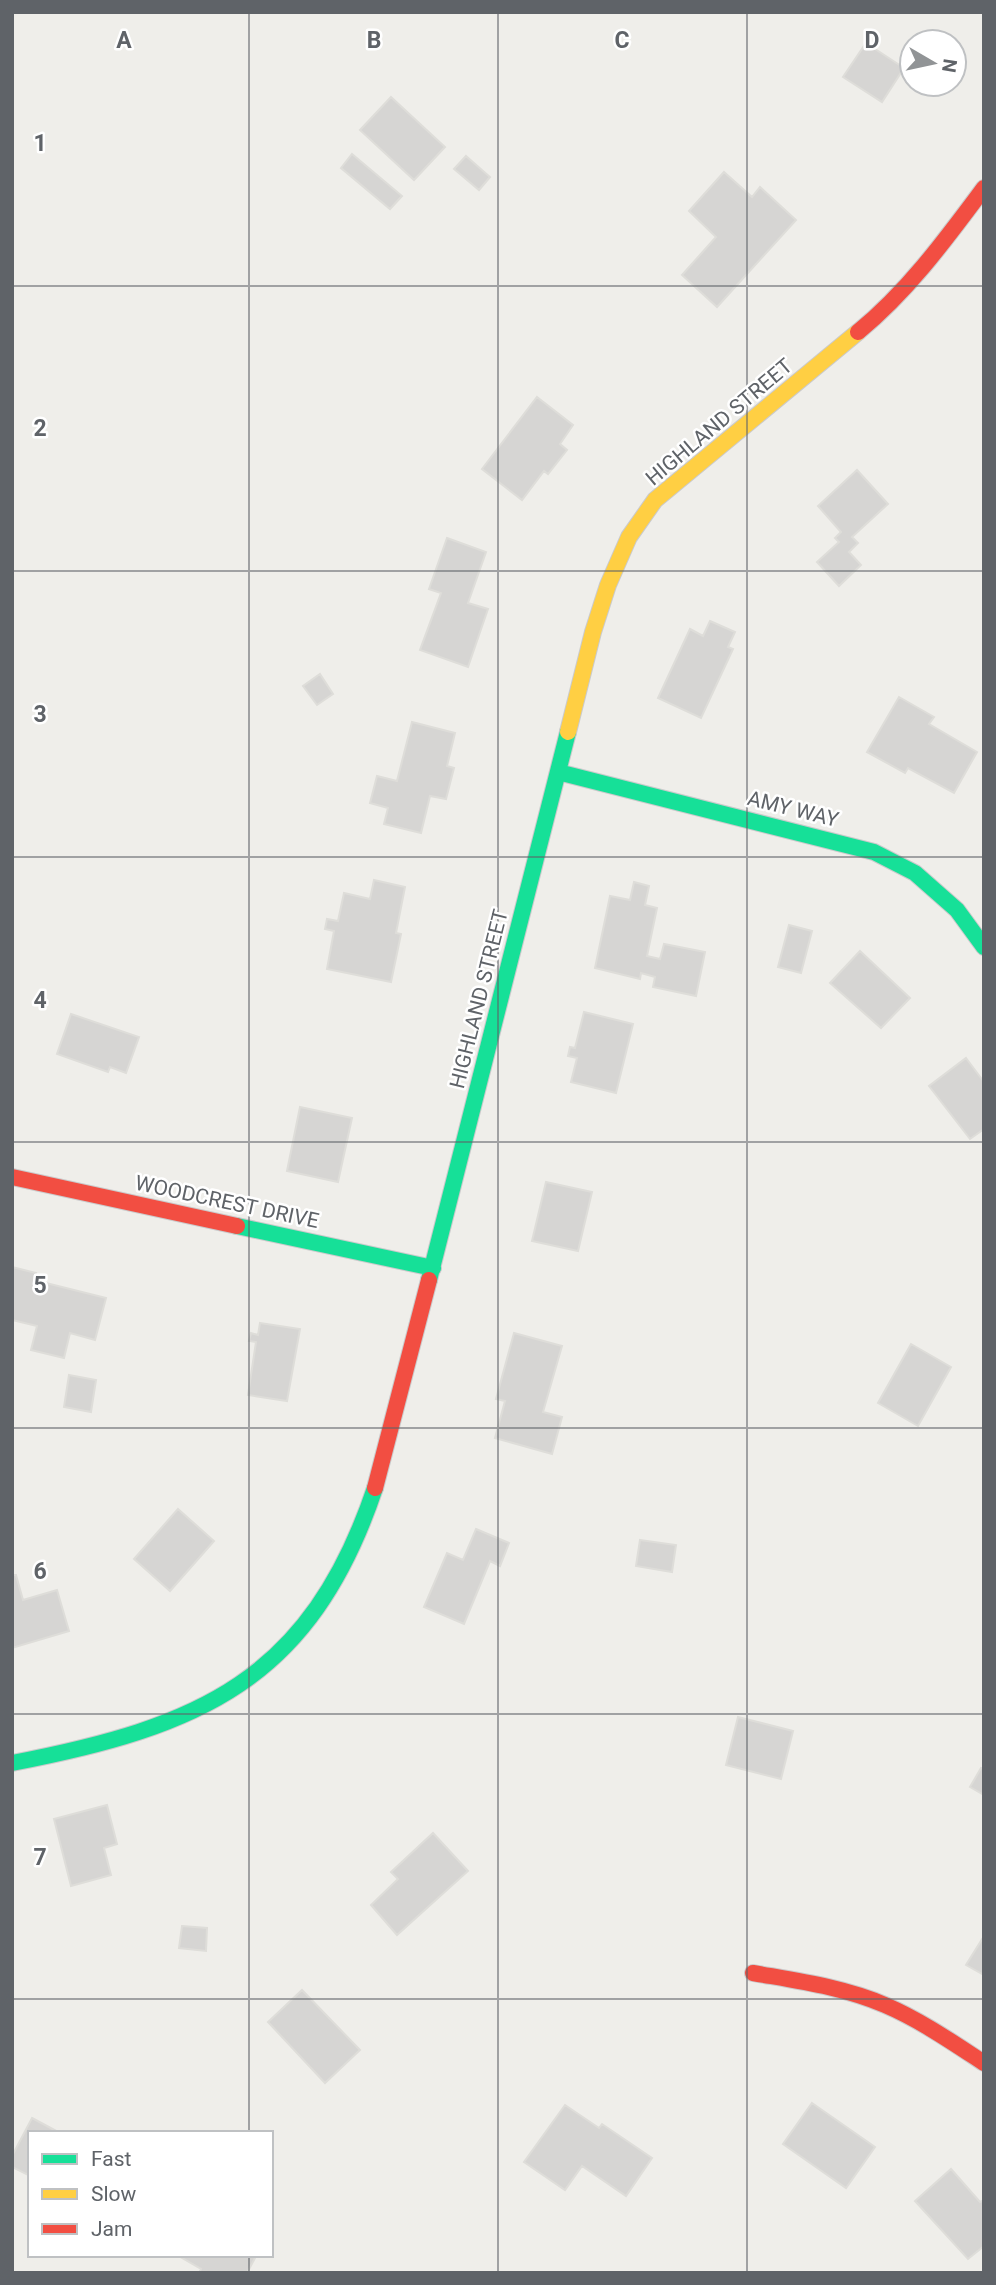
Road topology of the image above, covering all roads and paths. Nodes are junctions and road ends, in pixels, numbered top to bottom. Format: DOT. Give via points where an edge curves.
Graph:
graph roads {
  1 [pos="984,188"];
  2 [pos="558,772"];
  3 [pos="984,947"];
  4 [pos="12,1177"];
  5 [pos="433,1268"];
  6 [pos="12,1763"];
  7 [pos="753,1973"];
  8 [pos="984,2063"];
  1 -- 2 [label="street, HIGHLAND STREET" via="886,309 656,500 642,519 608,585"];
  2 -- 3 [label="street, AMY WAY" via="874,852 915,873 957,910"];
  2 -- 5 [label="street, HIGHLAND STREET"];
  4 -- 5 [label="street, WOODCREST DRIVE"];
  5 -- 6 [label="street, HIGHLAND STREET" via="369,1512 325,1600 295,1640 221,1698 180,1717 137,1734"];
  7 -- 8 [label="street" via="824,1986 886,2005"];
}
